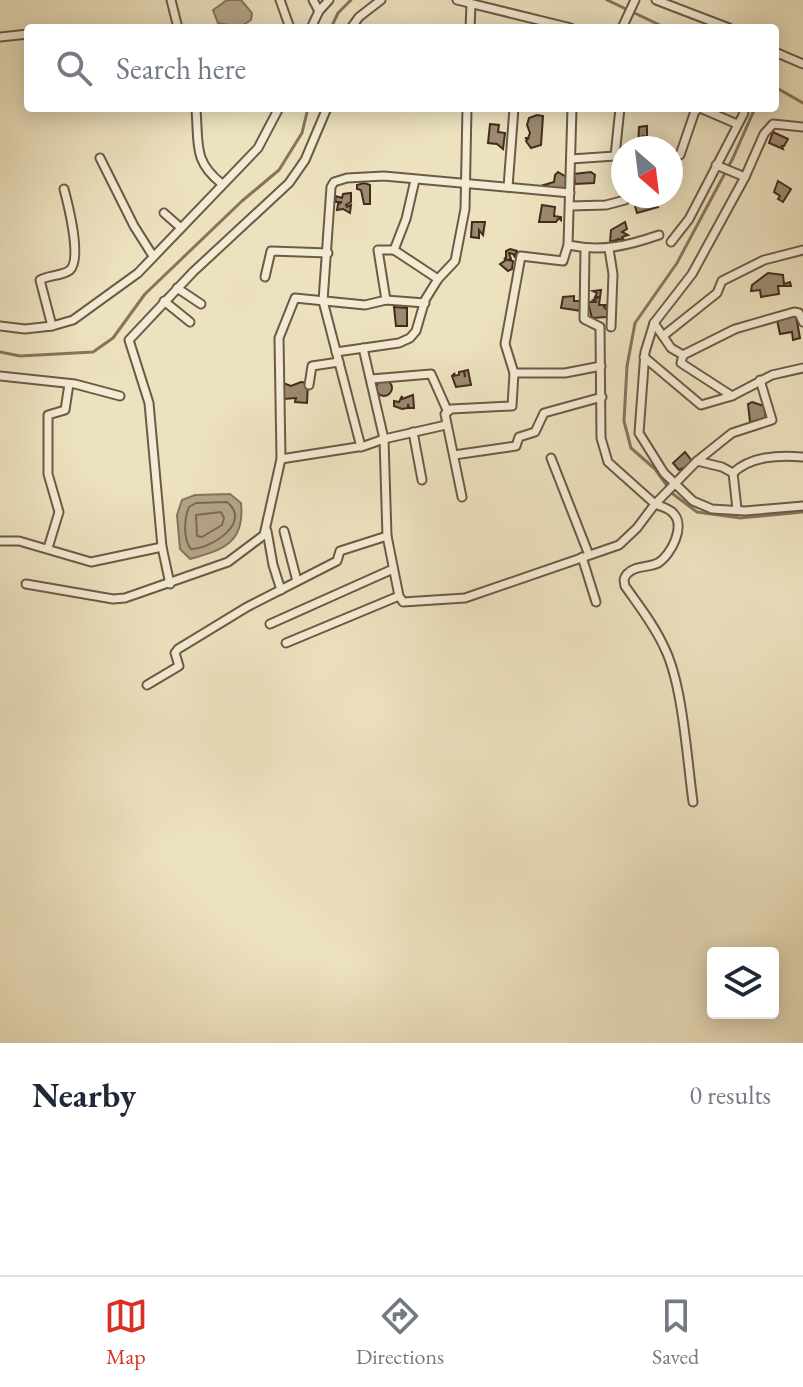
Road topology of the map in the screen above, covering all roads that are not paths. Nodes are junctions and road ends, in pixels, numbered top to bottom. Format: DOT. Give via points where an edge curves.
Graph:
graph roads {
  1 [pos="171,0"];
  2 [pos="280,0"];
  3 [pos="313,0"];
  4 [pos="329,0"];
  5 [pos="381,0"];
  6 [pos="457,0"];
  7 [pos="656,0"];
  8 [pos="634,2"];
  9 [pos="471,5"];
  10 [pos="319,11"];
  11 [pos="519,16"];
  12 [pos="177,24"];
  13 [pos="289,24"];
  14 [pos="313,24"];
  15 [pos="354,24"];
  16 [pos="470,24"];
  17 [pos="518,24"];
  18 [pos="554,24"];
  19 [pos="623,24"];
  20 [pos="719,24"];
  21 [pos="24,34"];
  22 [pos="0,37"];
  23 [pos="779,54"];
  24 [pos="803,64"];
  25 [pos="196,112"];
  26 [pos="277,112"];
  27 [pos="325,112"];
  28 [pos="467,112"];
  29 [pos="514,112"];
  30 [pos="572,112"];
  31 [pos="620,112"];
  32 [pos="695,112"];
  33 [pos="709,112"];
  34 [pos="744,112"];
  35 [pos="737,124"];
  36 [pos="803,127"];
  37 [pos="683,146"];
  38 [pos="100,158"];
  39 [pos="571,159"];
  40 [pos="719,166"];
  41 [pos="745,177"];
  42 [pos="415,180"];
  43 [pos="222,184"];
  44 [pos="466,184"];
  45 [pos="508,187"];
  46 [pos="64,189"];
  47 [pos="570,193"];
  48 [pos="611,204"];
  49 [pos="570,206"];
  50 [pos="164,213"];
  51 [pos="181,228"];
  52 [pos="659,235"];
  53 [pos="671,242"];
  54 [pos="568,245"];
  55 [pos="585,249"];
  56 [pos="609,249"];
  57 [pos="394,250"];
  58 [pos="803,250"];
  59 [pos="328,253"];
  60 [pos="153,256"];
  61 [pos="265,277"];
  62 [pos="438,279"];
  63 [pos="177,288"];
  64 [pos="386,300"];
  65 [pos="164,301"];
  66 [pos="323,301"];
  67 [pos="425,303"];
  68 [pos="201,304"];
  69 [pos="190,322"];
  70 [pos="803,322"];
  71 [pos="654,323"];
  72 [pos="0,326"];
  73 [pos="52,326"];
  74 [pos="611,327"];
  75 [pos="663,336"];
  76 [pos="363,348"];
  77 [pos="336,352"];
  78 [pos="683,355"];
  79 [pos="644,357"];
  80 [pos="339,362"];
  81 [pos="601,366"];
  82 [pos="803,368"];
  83 [pos="514,373"];
  84 [pos="0,376"];
  85 [pos="371,379"];
  86 [pos="760,380"];
  87 [pos="69,384"];
  88 [pos="309,385"];
  89 [pos="120,396"];
  90 [pos="732,396"];
  91 [pos="602,397"];
  92 [pos="447,410"];
  93 [pos="446,425"];
  94 [pos="413,432"];
  95 [pos="384,439"];
  96 [pos="361,447"];
  97 [pos="454,455"];
  98 [pos="803,457"];
  99 [pos="551,458"];
  100 [pos="281,459"];
  101 [pos="697,461"];
  102 [pos="733,473"];
  103 [pos="422,480"];
  104 [pos="676,483"];
  105 [pos="462,497"];
  106 [pos="655,504"];
  107 [pos="803,506"];
  108 [pos="737,509"];
  109 [pos="267,529"];
  110 [pos="284,531"];
  111 [pos="387,536"];
  112 [pos="0,541"];
  113 [pos="162,547"];
  114 [pos="48,548"];
  115 [pos="586,556"];
  116 [pos="393,569"];
  117 [pos="169,581"];
  118 [pos="297,581"];
  119 [pos="26,584"];
  120 [pos="281,590"];
  121 [pos="399,596"];
  122 [pos="596,602"];
  123 [pos="270,624"];
  124 [pos="286,643"];
  125 [pos="147,685"];
  126 [pos="693,802"];
  1 -- 12 [label="street"];
  2 -- 13 [label="street"];
  3 -- 10 [label="street"];
  4 -- 10 [label="street"];
  5 -- 15 [label="street"];
  6 -- 9 [label="street"];
  7 -- 20 [label="street"];
  8 -- 19 [label="street"];
  9 -- 11 [label="street"];
  9 -- 16 [label="street"];
  10 -- 14 [label="street"];
  11 -- 17 [label="street"];
  11 -- 18 [label="street"];
  21 -- 22 [label="street"];
  23 -- 24 [label="street"];
  25 -- 43 [label="street" via="203,168"];
  26 -- 43 [label="street" via="258,148"];
  27 -- 63 [label="street" via="289,183"];
  28 -- 44 [label="street"];
  29 -- 45 [label="street"];
  30 -- 39 [label="street"];
  31 -- 39 [label="street" via="615,156"];
  32 -- 37 [label="street"];
  33 -- 35 [label="street"];
  34 -- 35 [label="street"];
  35 -- 40 [label="street"];
  36 -- 41 [label="street" via="773,124"];
  38 -- 60 [label="street"];
  39 -- 47 [label="street"];
  40 -- 41 [label="street"];
  40 -- 53 [label="street"];
  41 -- 71 [label="street" via="692,274"];
  42 -- 44 [label="street"];
  42 -- 57 [label="street"];
  42 -- 59 [label="street" via="384,176 334,182"];
  43 -- 51 [label="street"];
  44 -- 45 [label="street"];
  44 -- 62 [label="street" via="455,261"];
  45 -- 47 [label="street"];
  46 -- 73 [label="street" via="73,227 73,264 68,272 40,280"];
  47 -- 49 [label="street"];
  48 -- 49 [label="street"];
  49 -- 54 [label="street"];
  50 -- 51 [label="street"];
  51 -- 60 [label="street"];
  52 -- 56 [label="street"];
  54 -- 55 [label="street"];
  54 -- 83 [label="street" via="563,261 521,256 505,344"];
  55 -- 56 [label="street"];
  55 -- 81 [label="street" via="584,319 600,327"];
  56 -- 74 [label="street"];
  57 -- 62 [label="street"];
  57 -- 64 [label="street" via="378,250"];
  58 -- 75 [label="street" via="764,260 722,281 717,293"];
  59 -- 61 [label="street" via="270,252"];
  59 -- 66 [label="street"];
  60 -- 73 [label="street" via="89,310"];
  62 -- 67 [label="street"];
  63 -- 65 [label="street"];
  63 -- 68 [label="street"];
  64 -- 66 [label="street" via="365,305"];
  64 -- 67 [label="street"];
  65 -- 69 [label="street"];
  65 -- 113 [label="street" via="129,340 149,403"];
  66 -- 77 [label="street"];
  66 -- 100 [label="street" via="295,298 279,338"];
  67 -- 76 [label="street" via="410,338"];
  70 -- 78 [label="street" via="794,312 735,329"];
  71 -- 75 [label="street"];
  71 -- 79 [label="street"];
  72 -- 73 [label="street"];
  75 -- 78 [label="street"];
  76 -- 77 [label="street"];
  76 -- 85 [label="street"];
  77 -- 80 [label="street"];
  78 -- 90 [label="street" via="681,363"];
  79 -- 90 [label="street" via="701,405"];
  79 -- 104 [label="street" via="639,433 652,458"];
  80 -- 88 [label="street" via="312,366"];
  80 -- 96 [label="street"];
  81 -- 83 [label="street" via="565,373"];
  81 -- 91 [label="street"];
  82 -- 86 [label="street"];
  83 -- 92 [label="street" via="512,406"];
  84 -- 87 [label="street"];
  85 -- 92 [label="street" via="431,374"];
  85 -- 95 [label="street"];
  86 -- 90 [label="street"];
  86 -- 101 [label="street" via="772,420 732,433"];
  87 -- 89 [label="street"];
  87 -- 114 [label="street" via="65,410 48,415 48,471 59,512"];
  91 -- 97 [label="street" via="543,414 535,432 519,437 516,446"];
  91 -- 106 [label="street" via="601,438 608,462"];
  92 -- 93 [label="street"];
  93 -- 94 [label="street"];
  93 -- 97 [label="street"];
  94 -- 95 [label="street"];
  94 -- 103 [label="street"];
  95 -- 96 [label="street"];
  95 -- 111 [label="street"];
  96 -- 100 [label="street"];
  97 -- 105 [label="street"];
  98 -- 102 [label="street" via="745,462"];
  99 -- 115 [label="street"];
  100 -- 109 [label="street"];
  101 -- 102 [label="street"];
  101 -- 104 [label="street"];
  102 -- 108 [label="street"];
  104 -- 106 [label="street"];
  104 -- 108 [label="street" via="693,501 712,509"];
  106 -- 115 [label="street" via="619,545"];
  106 -- 126 [label="street" via="676,516 674,542 659,562 628,572 625,586 657,632 671,664"];
  107 -- 108 [label="street"];
  109 -- 117 [label="street" via="236,558"];
  109 -- 120 [label="street"];
  110 -- 118 [label="street"];
  111 -- 116 [label="street"];
  111 -- 118 [label="street" via="340,551 337,561"];
  112 -- 114 [label="street"];
  113 -- 114 [label="street" via="91,562"];
  113 -- 117 [label="street"];
  115 -- 121 [label="street" via="465,598 410,603"];
  115 -- 122 [label="street"];
  116 -- 121 [label="street"];
  116 -- 123 [label="street"];
  117 -- 119 [label="street" via="136,596 113,599"];
  118 -- 120 [label="street"];
  120 -- 125 [label="street" via="178,649 179,666"];
  121 -- 124 [label="street"];
}
